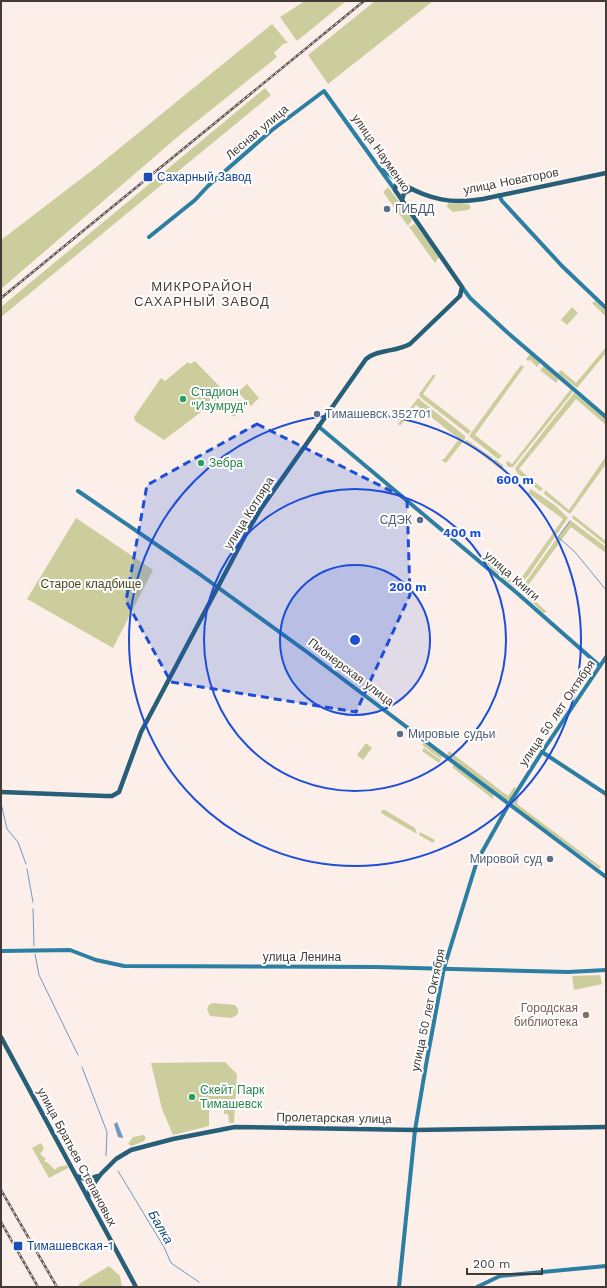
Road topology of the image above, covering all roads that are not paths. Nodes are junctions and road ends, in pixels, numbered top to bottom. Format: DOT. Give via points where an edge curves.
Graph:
graph roads {
  1 [pos="324,90"];
  2 [pos="380,167"];
  3 [pos="606,173"];
  4 [pos="402,184"];
  5 [pos="412,189"];
  6 [pos="395,190"];
  7 [pos="402,195"];
  8 [pos="499,195"];
  9 [pos="149,237"];
  10 [pos="462,287"];
  11 [pos="606,308"];
  12 [pos="606,417"];
  13 [pos="318,426"];
  14 [pos="78,491"];
  15 [pos="217,587"];
  16 [pos="606,657"];
  17 [pos="600,666"];
  18 [pos="542,752"];
  19 [pos="1,792"];
  20 [pos="606,794"];
  21 [pos="509,804"];
  22 [pos="606,877"];
  23 [pos="1,951"];
  24 [pos="444,968"];
  25 [pos="606,970"];
  26 [pos="1,1037"];
  27 [pos="606,1127"];
  28 [pos="415,1130"];
  29 [pos="101,1174"];
  30 [pos="77,1176"];
  31 [pos="88,1198"];
  32 [pos="606,1266"];
  33 [pos="136,1287"];
  34 [pos="399,1287"];
  35 [pos="477,1287"];
  1 -- 2 [label="main road, улица Науменко"];
  1 -- 9 [label="main road, Лесная улица" via="272,130 195,200"];
  2 -- 4 [label="main road, улица Новаторов"];
  2 -- 6 [label="main road, улица Науменко"];
  3 -- 8 [label="main road, улица Новаторов"];
  4 -- 5 [label="main road, улица Новаторов"];
  4 -- 6 [label="main road" via="396,185"];
  4 -- 7 [label="main road"];
  5 -- 7 [label="main road"];
  5 -- 8 [label="main road, улица Новаторов" via="433,198 449,201"];
  6 -- 7 [label="main road, улица Науменко"];
  7 -- 10 [label="main road, улица Науменко" via="403,202"];
  8 -- 11 [label="main road" via="562,266"];
  10 -- 12 [label="main road, улица Науменко" via="470,298 508,333"];
  10 -- 13 [label="main road, улица Котляра" via="461,294 410,344 372,354 366,359"];
  13 -- 15 [label="main road, улица Котляра" via="256,516"];
  13 -- 17 [label="main road, улица Книги"];
  14 -- 15 [label="main road, Пионерская улица"];
  15 -- 19 [label="main road, улица Котляра" via="141,732 122,787 116,794 106,796"];
  15 -- 21 [label="main road, Пионерская улица"];
  16 -- 17 [label="main road, улица 50 лет Октября"];
  17 -- 18 [label="main road, улица 50 лет Октября"];
  18 -- 20 [label="main road"];
  18 -- 21 [label="main road, улица 50 лет Октября"];
  21 -- 22 [label="main road, Пионерская улица"];
  21 -- 24 [label="main road, улица 50 лет Октября" via="477,861"];
  23 -- 24 [label="main road, улица Ленина" via="70,950 96,960 124,966"];
  24 -- 25 [label="main road, улица Ленина" via="568,972"];
  24 -- 28 [label="main road, улица 50 лет Октября"];
  26 -- 30 [label="main road, улица Братьев Степановых"];
  27 -- 28 [label="main road, Пролетарская улица"];
  28 -- 29 [label="main road, Пролетарская улица" via="235,1127 137,1148 116,1159"];
  28 -- 34 [label="main road, улица 50 лет Октября"];
  29 -- 30 [label="main road" via="87,1180"];
  29 -- 31 [label="main road, Пролетарская улица" via="90,1188"];
  30 -- 31 [label="main road, улица Братьев Степановых"];
  31 -- 33 [label="main road, улица Братьев Степановых"];
  32 -- 35 [label="main road" via="500,1276"];
}
